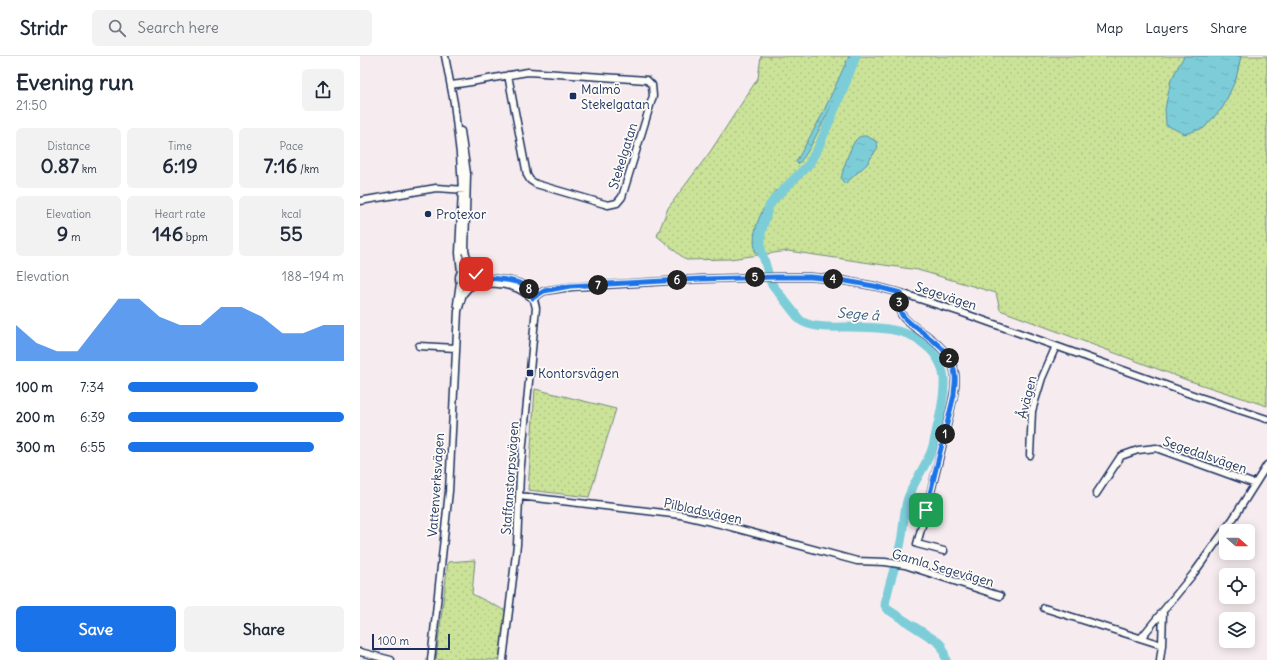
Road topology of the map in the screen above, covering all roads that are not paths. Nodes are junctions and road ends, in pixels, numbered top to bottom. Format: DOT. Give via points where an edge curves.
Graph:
graph roads {
  1 [pos="446,56"];
  2 [pos="508,75"];
  3 [pos="451,85"];
  4 [pos="465,190"];
  5 [pos="360,201"];
  6 [pos="461,272"];
  7 [pos="473,272"];
  8 [pos="460,282"];
  9 [pos="471,285"];
  10 [pos="901,293"];
  11 [pos="533,298"];
  12 [pos="458,312"];
  13 [pos="419,346"];
  14 [pos="1056,346"];
  15 [pos="456,348"];
  16 [pos="1267,419"];
  17 [pos="1030,455"];
  18 [pos="1267,465"];
  19 [pos="1255,484"];
  20 [pos="1096,494"];
  21 [pos="519,496"];
  22 [pos="944,551"];
  23 [pos="882,562"];
  24 [pos="1000,596"];
  25 [pos="1044,608"];
  26 [pos="1163,611"];
  27 [pos="1141,638"];
  28 [pos="1162,645"];
  29 [pos="360,652"];
  30 [pos="391,660"];
  31 [pos="431,660"];
  32 [pos="503,660"];
  33 [pos="1160,660"];
  1 -- 3 [label="street"];
  2 -- 2 [label="street, Stekelgatan" via="528,72 635,78 647,80 652,85 653,96 622,197 617,203 608,205 530,180"];
  2 -- 3 [label="street, Stekelgatan"];
  3 -- 4 [label="street" via="464,149 467,174"];
  4 -- 5 [label="street" via="436,188"];
  4 -- 6 [label="street" via="459,249"];
  4 -- 7 [label="street" via="465,251"];
  6 -- 7 [label="street"];
  6 -- 8 [label="street"];
  7 -- 9 [label="street" via="476,279"];
  7 -- 11 [label="street" via="484,278 519,283 528,289"];
  8 -- 9 [label="street" via="462,285"];
  8 -- 12 [label="street, Vattenverksvägen"];
  9 -- 11 [label="street" via="512,286"];
  9 -- 12 [label="street, Vattenverksvägen" via="463,294"];
  10 -- 11 [label="street, Segevägen" via="840,280 768,277 570,286 544,291"];
  10 -- 14 [label="street, Segevägen"];
  10 -- 22 [label="street" via="899,307 903,316 944,351 955,375 954,395 917,544"];
  11 -- 21 [label="street, Staffanstorpsvägen" via="536,314"];
  12 -- 15 [label="street, Vattenverksvägen"];
  13 -- 15 [label="street"];
  14 -- 16 [label="street, Segevägen"];
  14 -- 17 [label="street, Åvägen" via="1042,378 1032,411"];
  15 -- 31 [label="street, Vattenverksvägen" via="449,490"];
  18 -- 19 [label="street"];
  19 -- 20 [label="street, Segedalsvägen" via="1156,448 1138,450 1121,456"];
  19 -- 26 [label="street" via="1194,573"];
  21 -- 23 [label="street, Pilbladsvägen" via="681,515 857,561"];
  21 -- 32 [label="street, Staffanstorpsvägen" via="515,566"];
  23 -- 24 [label="street, Gamla Segevägen" via="904,565"];
  25 -- 27 [label="street"];
  26 -- 27 [label="street"];
  26 -- 28 [label="street"];
  27 -- 28 [label="street"];
  28 -- 33 [label="street"];
  29 -- 30 [label="street"];
}
